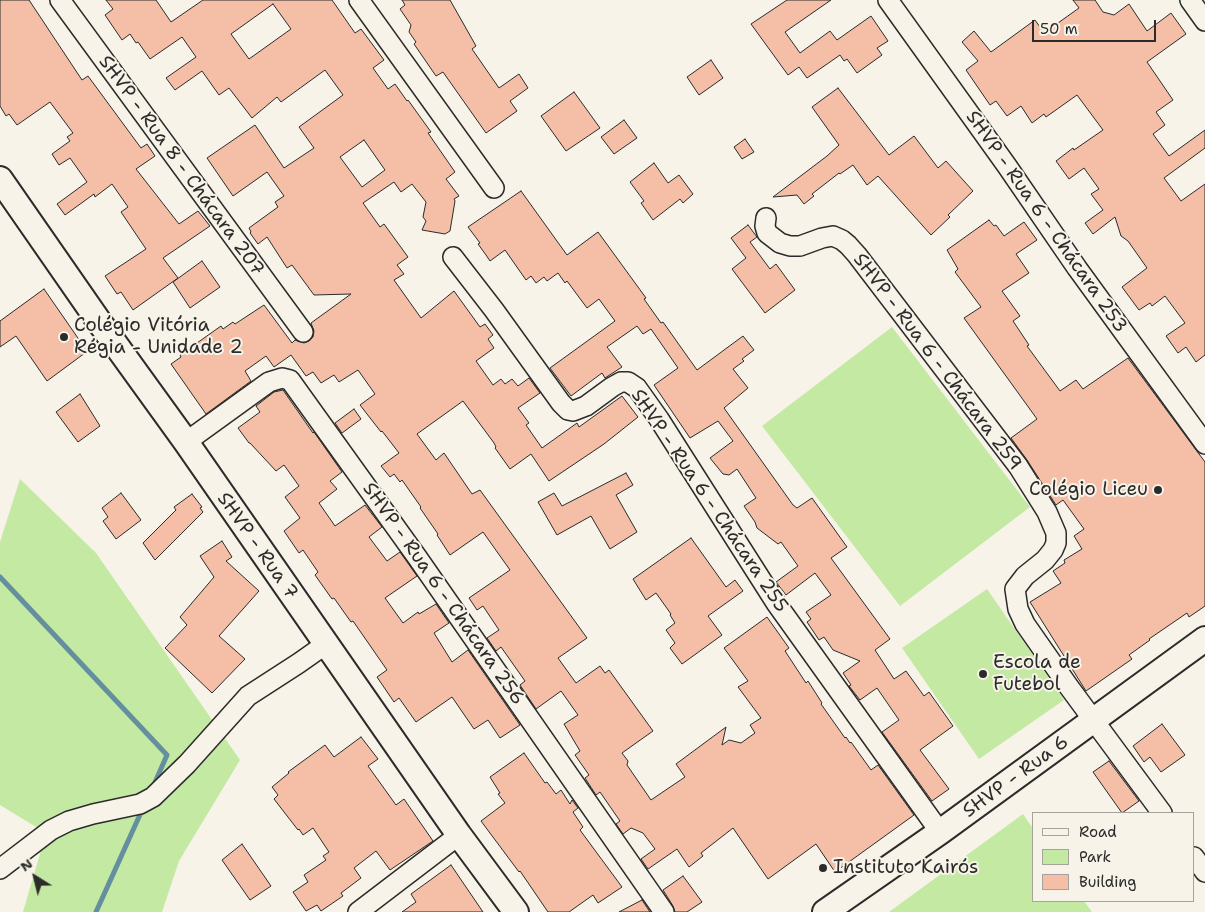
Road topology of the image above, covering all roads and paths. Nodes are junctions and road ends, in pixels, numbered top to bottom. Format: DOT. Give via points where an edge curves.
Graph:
graph roads {
  1 [pos="60,0"];
  2 [pos="359,0"];
  3 [pos="888,0"];
  4 [pos="1190,0"];
  5 [pos="1205,21"];
  6 [pos="1,182"];
  7 [pos="494,188"];
  8 [pos="766,218"];
  9 [pos="453,257"];
  10 [pos="302,332"];
  11 [pos="186,442"];
  12 [pos="1205,444"];
  13 [pos="1205,639"];
  14 [pos="326,644"];
  15 [pos="1094,720"];
  16 [pos="1161,812"];
  17 [pos="940,832"];
  18 [pos="459,835"];
  19 [pos="1195,858"];
  20 [pos="0,869"];
  21 [pos="1205,872"];
  22 [pos="358,912"];
  23 [pos="516,912"];
  24 [pos="664,912"];
  25 [pos="825,912"];
  1 -- 10 [label="street, SHVP - Rua 8 - Chácara 207"];
  2 -- 7 [label="street"];
  3 -- 12 [label="street, SHVP - Rua 6 - Chácara 253"];
  4 -- 5 [label="street"];
  6 -- 11 [label="street, SHVP - Rua 7"];
  8 -- 15 [label="street, SHVP - Rua 6 - Chácara 259" via="767,233 780,243 800,246 833,236 848,245 1018,466 1056,532 1053,550 1015,589 1018,609 1025,624"];
  9 -- 17 [label="street, SHVP - Rua 6 - Chácara 255" via="568,410 573,412 586,406 621,382 637,388 776,603"];
  11 -- 14 [label="street, SHVP - Rua 7"];
  11 -- 24 [label="street, SHVP - Rua 6 - Chácara 256" via="269,382 282,378 290,380"];
  13 -- 15 [label="street, SHVP - Rua 6"];
  14 -- 18 [label="street, SHVP - Rua 7"];
  14 -- 20 [label="street" via="248,696 153,797 140,804 69,821 51,830"];
  15 -- 16 [label="street, SHVP - Rua 6 - Chácara 259"];
  15 -- 17 [label="street, SHVP - Rua 6"];
  17 -- 25 [label="street, SHVP - Rua 6"];
  18 -- 22 [label="street"];
  18 -- 23 [label="street, SHVP - Rua 7"];
  19 -- 21 [label="street"];
}
